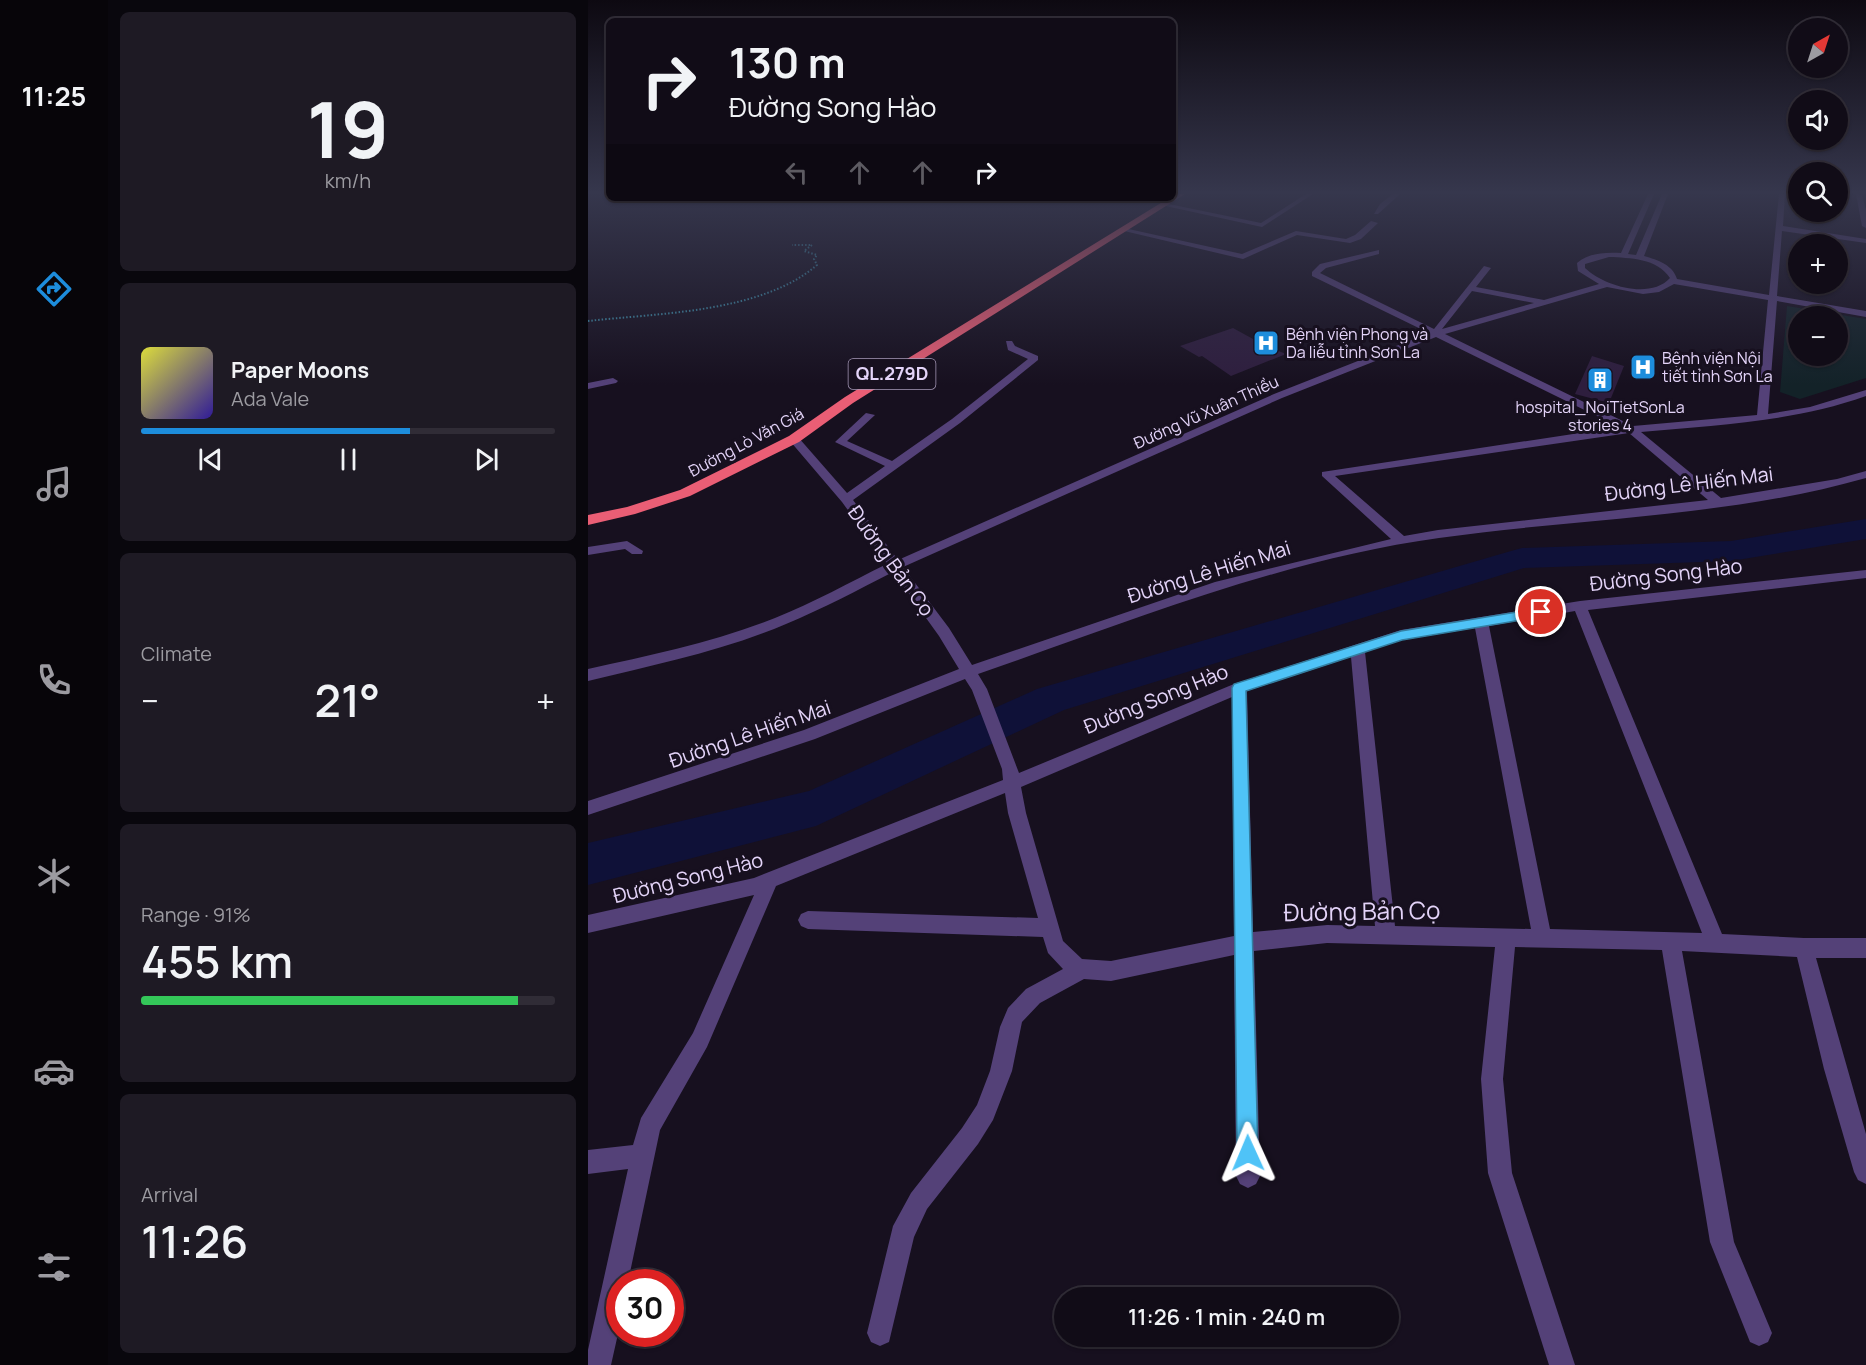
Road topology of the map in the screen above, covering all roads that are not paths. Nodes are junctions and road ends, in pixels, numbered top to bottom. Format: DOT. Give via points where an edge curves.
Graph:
graph roads {
  1 [pos="1079,258"];
  2 [pos="1354,258"];
  3 [pos="1593,258"];
  4 [pos="1639,258"];
  5 [pos="1776,258"];
  6 [pos="1487,268"];
  7 [pos="1673,280"];
  8 [pos="1606,285"];
  9 [pos="1470,288"];
  10 [pos="1773,298"];
  11 [pos="1546,303"];
  12 [pos="1866,314"];
  13 [pos="1436,334"];
  14 [pos="1009,343"];
  15 [pos="613,381"];
  16 [pos="588,386"];
  17 [pos="1866,393"];
  18 [pos="870,415"];
  19 [pos="1762,417"];
  20 [pos="1631,429"];
  21 [pos="794,439"];
  22 [pos="894,466"];
  23 [pos="1866,474"];
  24 [pos="846,499"];
  25 [pos="1718,502"];
  26 [pos="588,520"];
  27 [pos="1401,541"];
  28 [pos="637,550"];
  29 [pos="588,551"];
  30 [pos="895,566"];
  31 [pos="1866,574"];
  32 [pos="1580,606"];
  33 [pos="1481,622"];
  34 [pos="1357,649"];
  35 [pos="969,672"];
  36 [pos="588,675"];
  37 [pos="1239,688"];
  38 [pos="1011,776"];
  39 [pos="588,808"];
  40 [pos="770,879"];
  41 [pos="808,920"];
  42 [pos="588,924"];
  43 [pos="1049,928"];
  44 [pos="1386,935"];
  45 [pos="1506,936"];
  46 [pos="1542,938"];
  47 [pos="1670,941"];
  48 [pos="1243,944"];
  49 [pos="1716,944"];
  50 [pos="1804,948"];
  51 [pos="1866,948"];
  52 [pos="1081,970"];
  53 [pos="642,1156"];
  54 [pos="588,1162"];
  55 [pos="1866,1172"];
  56 [pos="1248,1176"];
  57 [pos="880,1333"];
  58 [pos="1759,1333"];
  59 [pos="598,1365"];
  60 [pos="1562,1365"];
  1 -- 21 [label="highway, Đường Lò Văn Giá / QL.279D" via="849,400"];
  2 -- 13 [label="street" via="1323,266 1315,274"];
  3 -- 8 [label="street" via="1581,263 1581,269"];
  4 -- 7 [label="street" via="1664,267"];
  5 -- 10 [label="street"];
  6 -- 9 [label="street"];
  7 -- 8 [label="street" via="1664,288 1652,290"];
  7 -- 10 [label="street"];
  8 -- 11 [label="street, Đường Vũ Xuân Thiều"];
  9 -- 11 [label="street"];
  9 -- 13 [label="street"];
  10 -- 12 [label="street"];
  10 -- 19 [label="street"];
  11 -- 13 [label="street, Đường Vũ Xuân Thiều"];
  13 -- 20 [label="street"];
  13 -- 30 [label="street, Đường Vũ Xuân Thiều" via="1278,396"];
  14 -- 22 [label="street" via="1034,356 1034,361"];
  15 -- 16 [label="street"];
  17 -- 19 [label="street" via="1838,404"];
  18 -- 22 [label="street" via="840,442"];
  19 -- 20 [label="street"];
  20 -- 25 [label="street"];
  20 -- 27 [label="street" via="1326,474"];
  21 -- 24 [label="street, Đường Bản Cọ"];
  21 -- 26 [label="highway, Đường Lò Văn Giá / QL.279D" via="685,493"];
  22 -- 24 [label="street"];
  23 -- 25 [label="street, Đường Lê Hiến Mai"];
  24 -- 30 [label="street, Đường Bản Cọ"];
  25 -- 27 [label="street, Đường Lê Hiến Mai"];
  27 -- 35 [label="street, Đường Lê Hiến Mai" via="1220,585"];
  28 -- 29 [label="street" via="627,545"];
  30 -- 35 [label="street, Đường Bản Cọ"];
  30 -- 36 [label="street, Đường Vũ Xuân Thiều" via="746,634"];
  31 -- 32 [label="street, Đường Song Hào"];
  32 -- 33 [label="street, Đường Song Hào"];
  32 -- 49 [label="street"];
  33 -- 34 [label="street, Đường Song Hào" via="1401,635"];
  33 -- 46 [label="street"];
  34 -- 37 [label="street, Đường Song Hào"];
  34 -- 44 [label="street"];
  35 -- 38 [label="street, Đường Bản Cọ"];
  35 -- 39 [label="street, Đường Lê Hiến Mai" via="809,735"];
  37 -- 38 [label="street, Đường Song Hào"];
  37 -- 48 [label="street"];
  38 -- 40 [label="street, Đường Song Hào"];
  38 -- 43 [label="street" via="1017,813"];
  40 -- 42 [label="street, Đường Song Hào"];
  40 -- 53 [label="street" via="700,1040 649,1126"];
  41 -- 43 [label="street"];
  43 -- 52 [label="street" via="1061,955"];
  44 -- 45 [label="street, Đường Bản Cọ"];
  44 -- 48 [label="street, Đường Bản Cọ" via="1296,935"];
  45 -- 46 [label="street, Đường Bản Cọ"];
  45 -- 60 [label="street" via="1492,1079 1500,1173"];
  46 -- 47 [label="street, Đường Bản Cọ"];
  47 -- 49 [label="street, Đường Bản Cọ"];
  47 -- 58 [label="street" via="1722,1242"];
  48 -- 52 [label="street, Đường Bản Cọ" via="1111,971"];
  48 -- 56 [label="street"];
  49 -- 50 [label="street, Đường Bản Cọ"];
  50 -- 51 [label="street, Đường Bản Cọ"];
  50 -- 55 [label="street"];
  52 -- 57 [label="street" via="1033,996 1014,1015 1001,1071 985,1112 919,1201 902,1235"];
  53 -- 54 [label="street"];
  53 -- 59 [label="street"];
}
